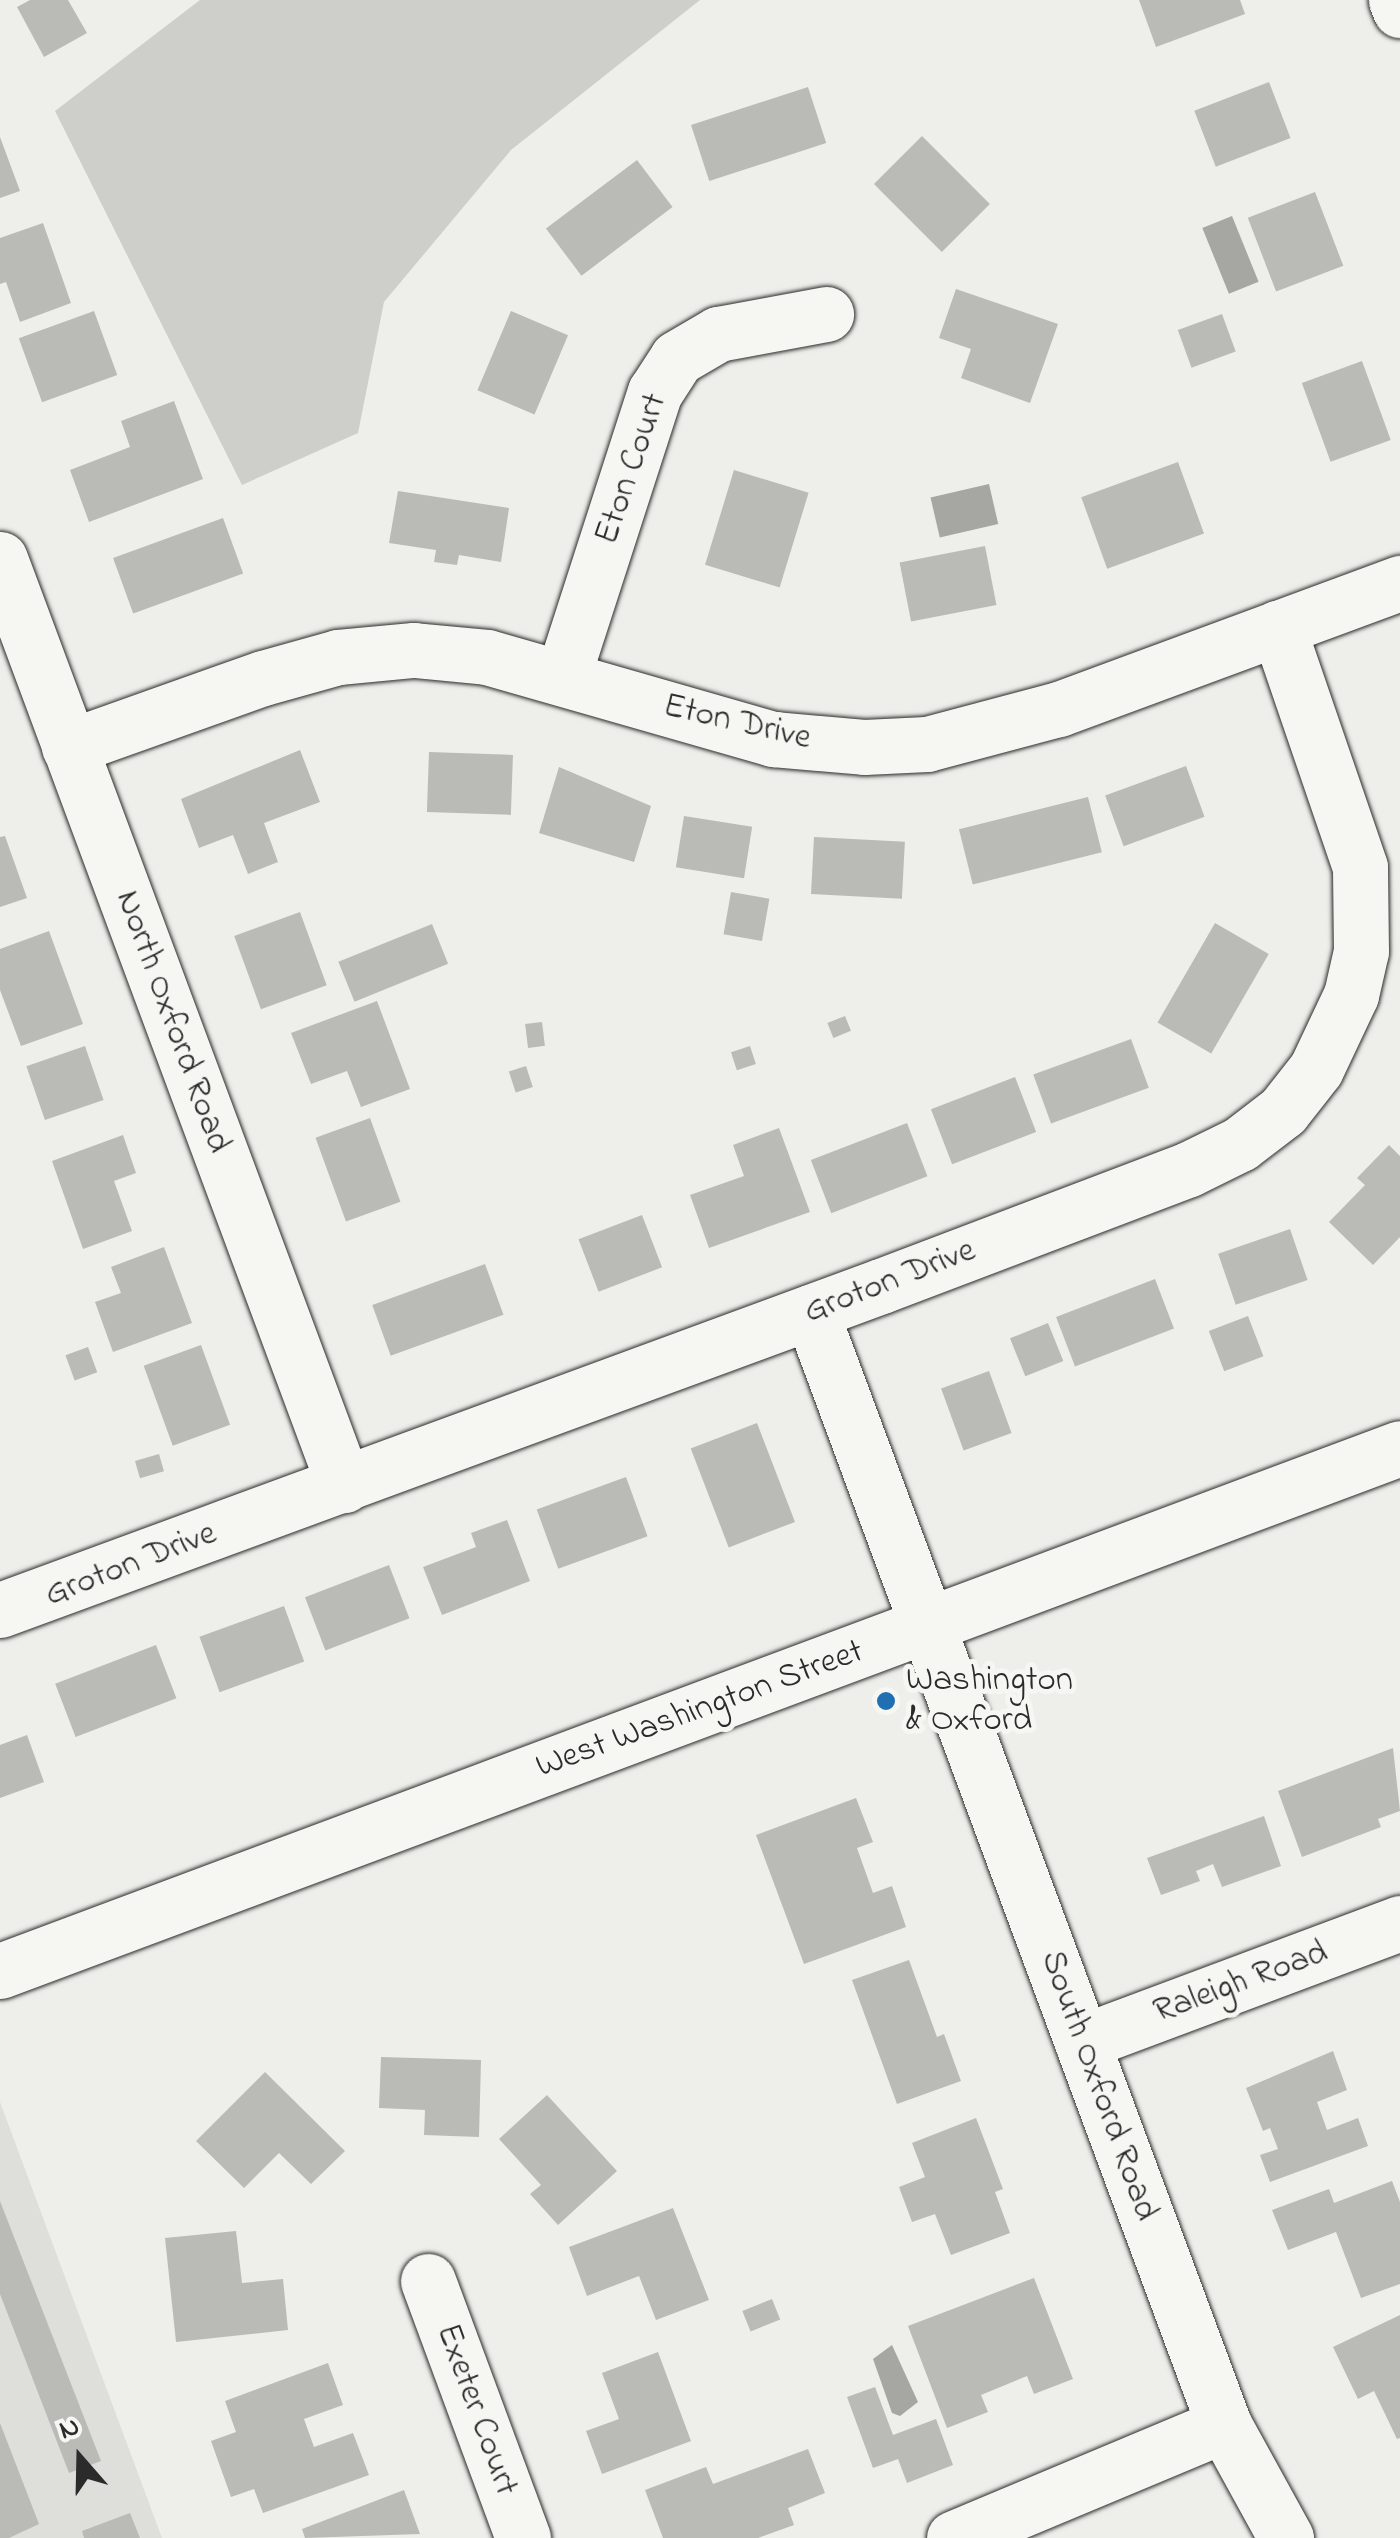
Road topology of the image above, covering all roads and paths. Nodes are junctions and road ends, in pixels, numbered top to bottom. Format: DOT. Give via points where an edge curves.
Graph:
graph roads {
  1 [pos="1396,0"];
  2 [pos="1400,8"];
  3 [pos="826,314"];
  4 [pos="0,560"];
  5 [pos="1400,583"];
  6 [pos="1278,628"];
  7 [pos="563,676"];
  8 [pos="70,747"];
  9 [pos="811,1312"];
  10 [pos="1400,1448"];
  11 [pos="344,1485"];
  12 [pos="0,1610"];
  13 [pos="927,1626"];
  14 [pos="1400,1924"];
  15 [pos="0,1971"];
  16 [pos="1082,2042"];
  17 [pos="428,2281"];
  18 [pos="1224,2425"];
  19 [pos="523,2538"];
  20 [pos="954,2538"];
  21 [pos="1286,2538"];
  1 -- 2 [label="street"];
  3 -- 7 [label="street, Eton Court" via="718,334 678,358 654,392"];
  4 -- 8 [label="street, North Oxford Road"];
  5 -- 6 [label="street, Eton Drive"];
  6 -- 7 [label="street, Eton Drive" via="1044,714 927,744 864,747 773,739"];
  6 -- 9 [label="street, Groton Drive" via="1348,820 1364,905 1351,995 1316,1069 1283,1111 1240,1144 1189,1170"];
  7 -- 8 [label="street, Eton Drive" via="487,657 414,650 338,658"];
  8 -- 11 [label="street, North Oxford Road"];
  9 -- 11 [label="street, Groton Drive"];
  9 -- 13 [label="street"];
  10 -- 13 [label="street, West Washington Street"];
  11 -- 12 [label="street, Groton Drive"];
  13 -- 15 [label="street, West Washington Street"];
  13 -- 16 [label="street, South Oxford Road"];
  14 -- 16 [label="street, Raleigh Road"];
  16 -- 18 [label="street, South Oxford Road"];
  17 -- 19 [label="street, Exeter Court"];
  18 -- 20 [label="street"];
  18 -- 21 [label="street, South Oxford Road"];
}
